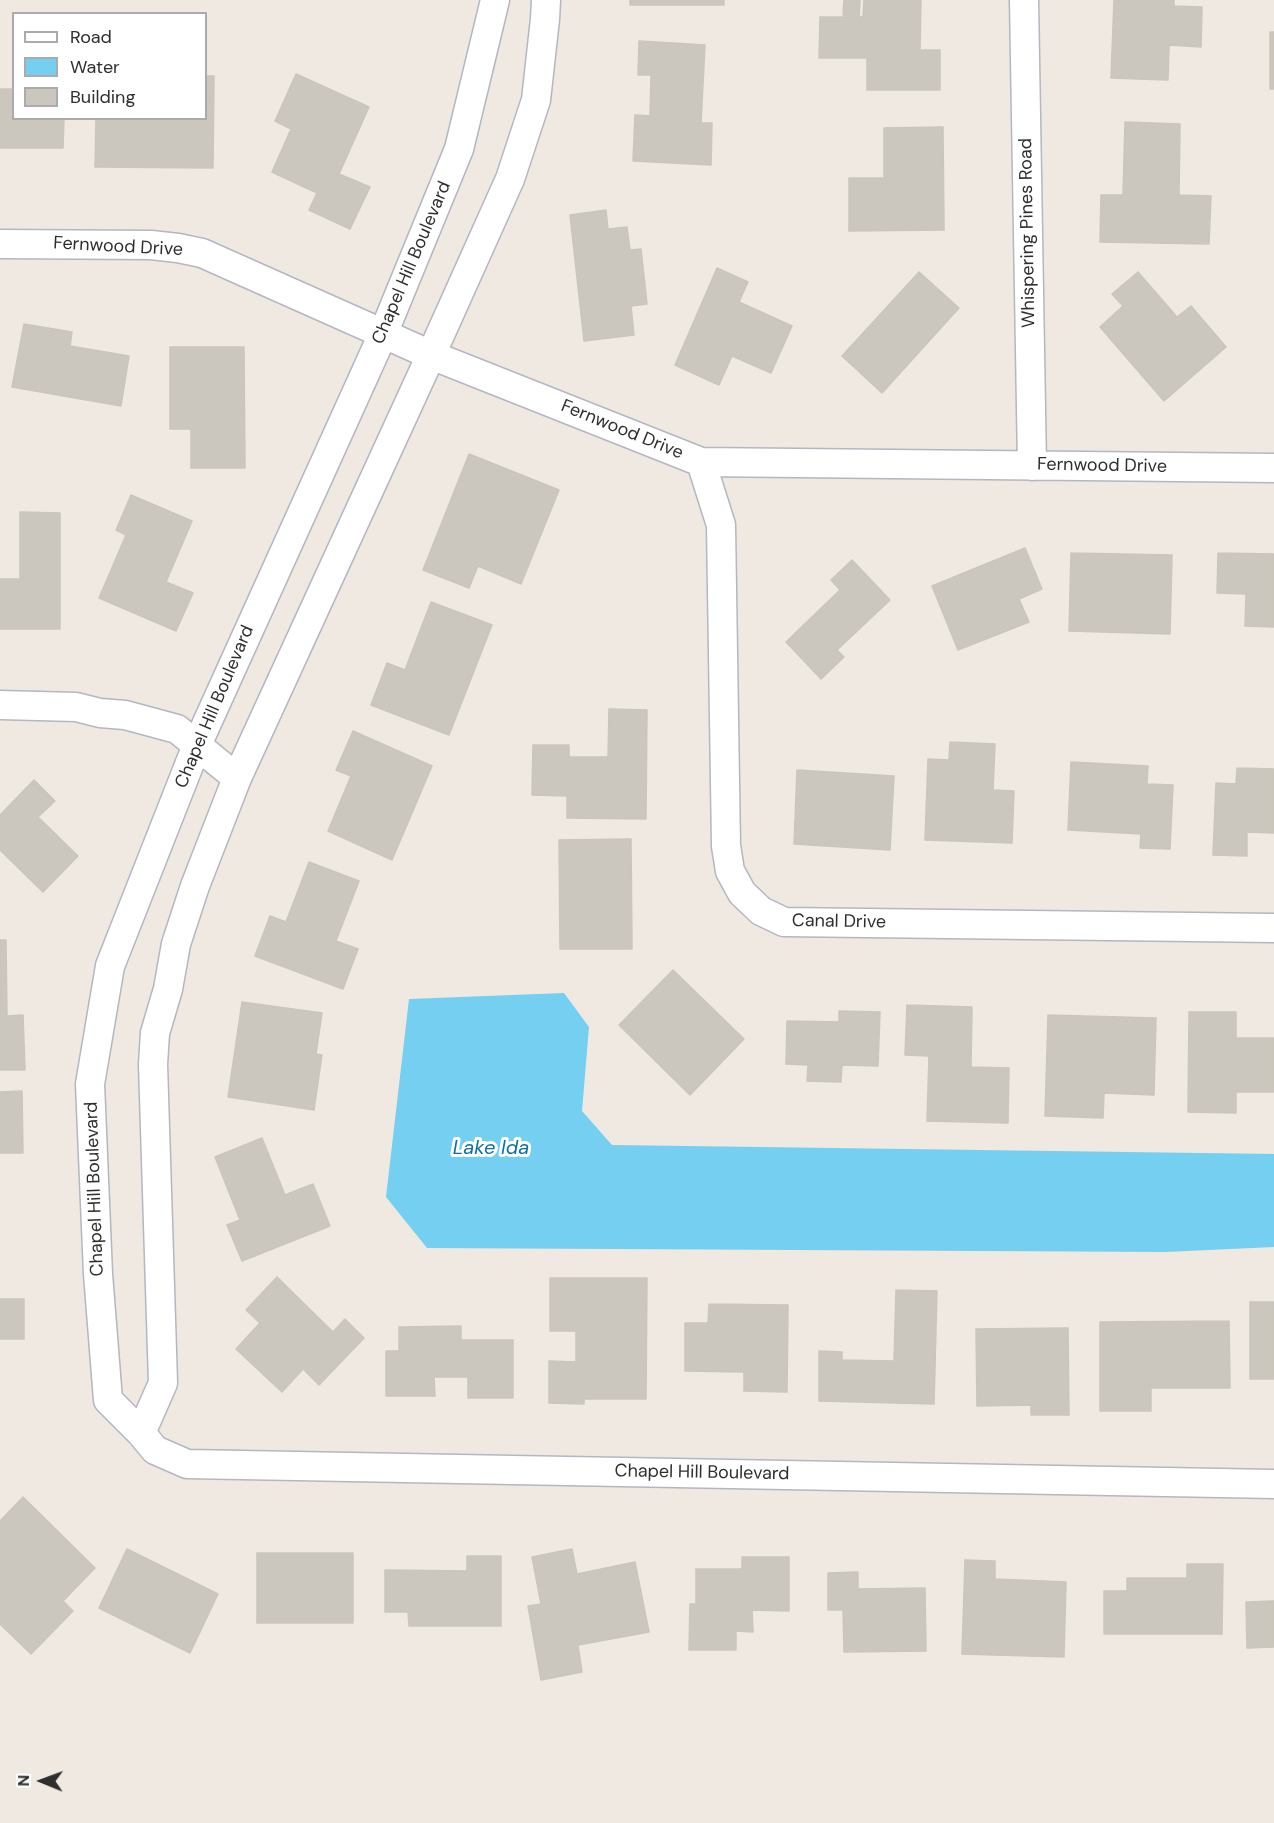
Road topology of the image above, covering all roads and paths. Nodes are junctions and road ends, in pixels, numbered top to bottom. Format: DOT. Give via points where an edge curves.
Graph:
graph roads {
  1 [pos="495,0"];
  2 [pos="546,0"];
  3 [pos="1024,0"];
  4 [pos="0,244"];
  5 [pos="383,333"];
  6 [pos="431,355"];
  7 [pos="701,462"];
  8 [pos="1032,466"];
  9 [pos="1274,468"];
  10 [pos="0,705"];
  11 [pos="197,745"];
  12 [pos="237,778"];
  13 [pos="1274,928"];
  14 [pos="141,1433"];
  15 [pos="1274,1484"];
  1 -- 5 [label="street, Chapel Hill Boulevard" via="459,149"];
  2 -- 6 [label="street" via="536,100 510,179"];
  3 -- 8 [label="street, Whispering Pines Road"];
  4 -- 5 [label="street, Fernwood Drive" via="151,245 202,253"];
  5 -- 6 [label="street, Fernwood Drive"];
  5 -- 11 [label="street, Chapel Hill Boulevard"];
  6 -- 7 [label="street, Fernwood Drive"];
  6 -- 12 [label="street"];
  7 -- 8 [label="street, Fernwood Drive"];
  7 -- 13 [label="street, Canal Drive" via="721,525 726,846 730,871 742,893 761,911 784,922"];
  8 -- 9 [label="street, Fernwood Drive"];
  10 -- 11 [label="street" via="59,706 125,714 177,729"];
  11 -- 12 [label="street"];
  11 -- 14 [label="street, Chapel Hill Boulevard" via="110,966 90,1084 108,1400"];
  12 -- 14 [label="street" via="176,944 155,1033 163,1383"];
  14 -- 15 [label="street, Chapel Hill Boulevard" via="155,1450 187,1464"];
}
